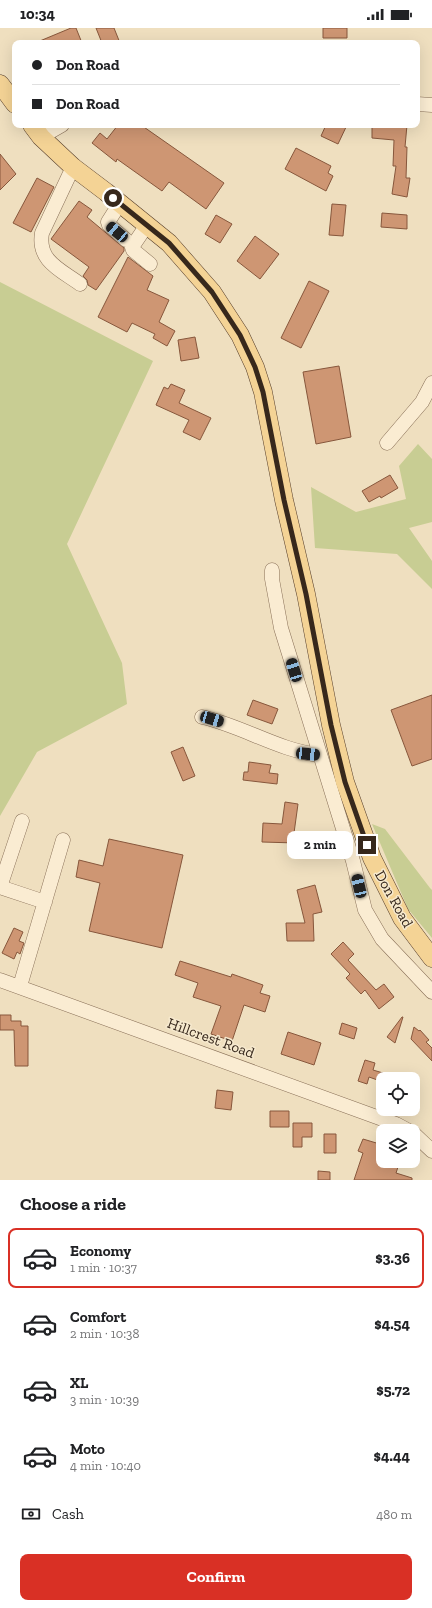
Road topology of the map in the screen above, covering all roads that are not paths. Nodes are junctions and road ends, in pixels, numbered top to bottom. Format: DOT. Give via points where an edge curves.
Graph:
graph roads {
  1 [pos="0,84"];
  2 [pos="12,100"];
  3 [pos="420,104"];
  4 [pos="432,105"];
  5 [pos="49,128"];
  6 [pos="36,131"];
  7 [pos="73,167"];
  8 [pos="120,203"];
  9 [pos="147,225"];
  10 [pos="126,240"];
  11 [pos="150,264"];
  12 [pos="80,284"];
  13 [pos="432,383"];
  14 [pos="387,443"];
  15 [pos="272,570"];
  16 [pos="202,717"];
  17 [pos="320,755"];
  18 [pos="22,821"];
  19 [pos="63,840"];
  20 [pos="372,858"];
  21 [pos="353,861"];
  22 [pos="0,887"];
  23 [pos="45,902"];
  24 [pos="432,958"];
  25 [pos="0,980"];
  26 [pos="20,986"];
  27 [pos="432,992"];
  28 [pos="396,1124"];
  29 [pos="420,1140"];
  30 [pos="432,1151"];
  1 -- 2 [label="main road"];
  3 -- 4 [label="street"];
  5 -- 6 [label="street"];
  6 -- 7 [label="main road, Don Road"];
  7 -- 8 [label="main road, Don Road"];
  7 -- 12 [label="street" via="42,233 40,243 48,261"];
  8 -- 9 [label="main road, Don Road"];
  8 -- 10 [label="street" via="108,222"];
  9 -- 11 [label="street" via="132,247"];
  9 -- 20 [label="main road, Don Road" via="169,243 212,292 240,335 255,367 263,392 306,594 331,725 345,782"];
  13 -- 14 [label="street" via="422,402"];
  15 -- 17 [label="street" via="281,628"];
  16 -- 17 [label="street" via="231,725 297,751"];
  17 -- 21 [label="street"];
  18 -- 22 [label="street"];
  19 -- 23 [label="street"];
  20 -- 21 [label="street"];
  20 -- 24 [label="main road, Don Road" via="402,918"];
  21 -- 27 [label="street" via="365,910 382,939"];
  22 -- 23 [label="street"];
  23 -- 26 [label="street"];
  25 -- 26 [label="street, Hillcrest Road"];
  26 -- 28 [label="street, Hillcrest Road"];
  29 -- 30 [label="street"];
}
